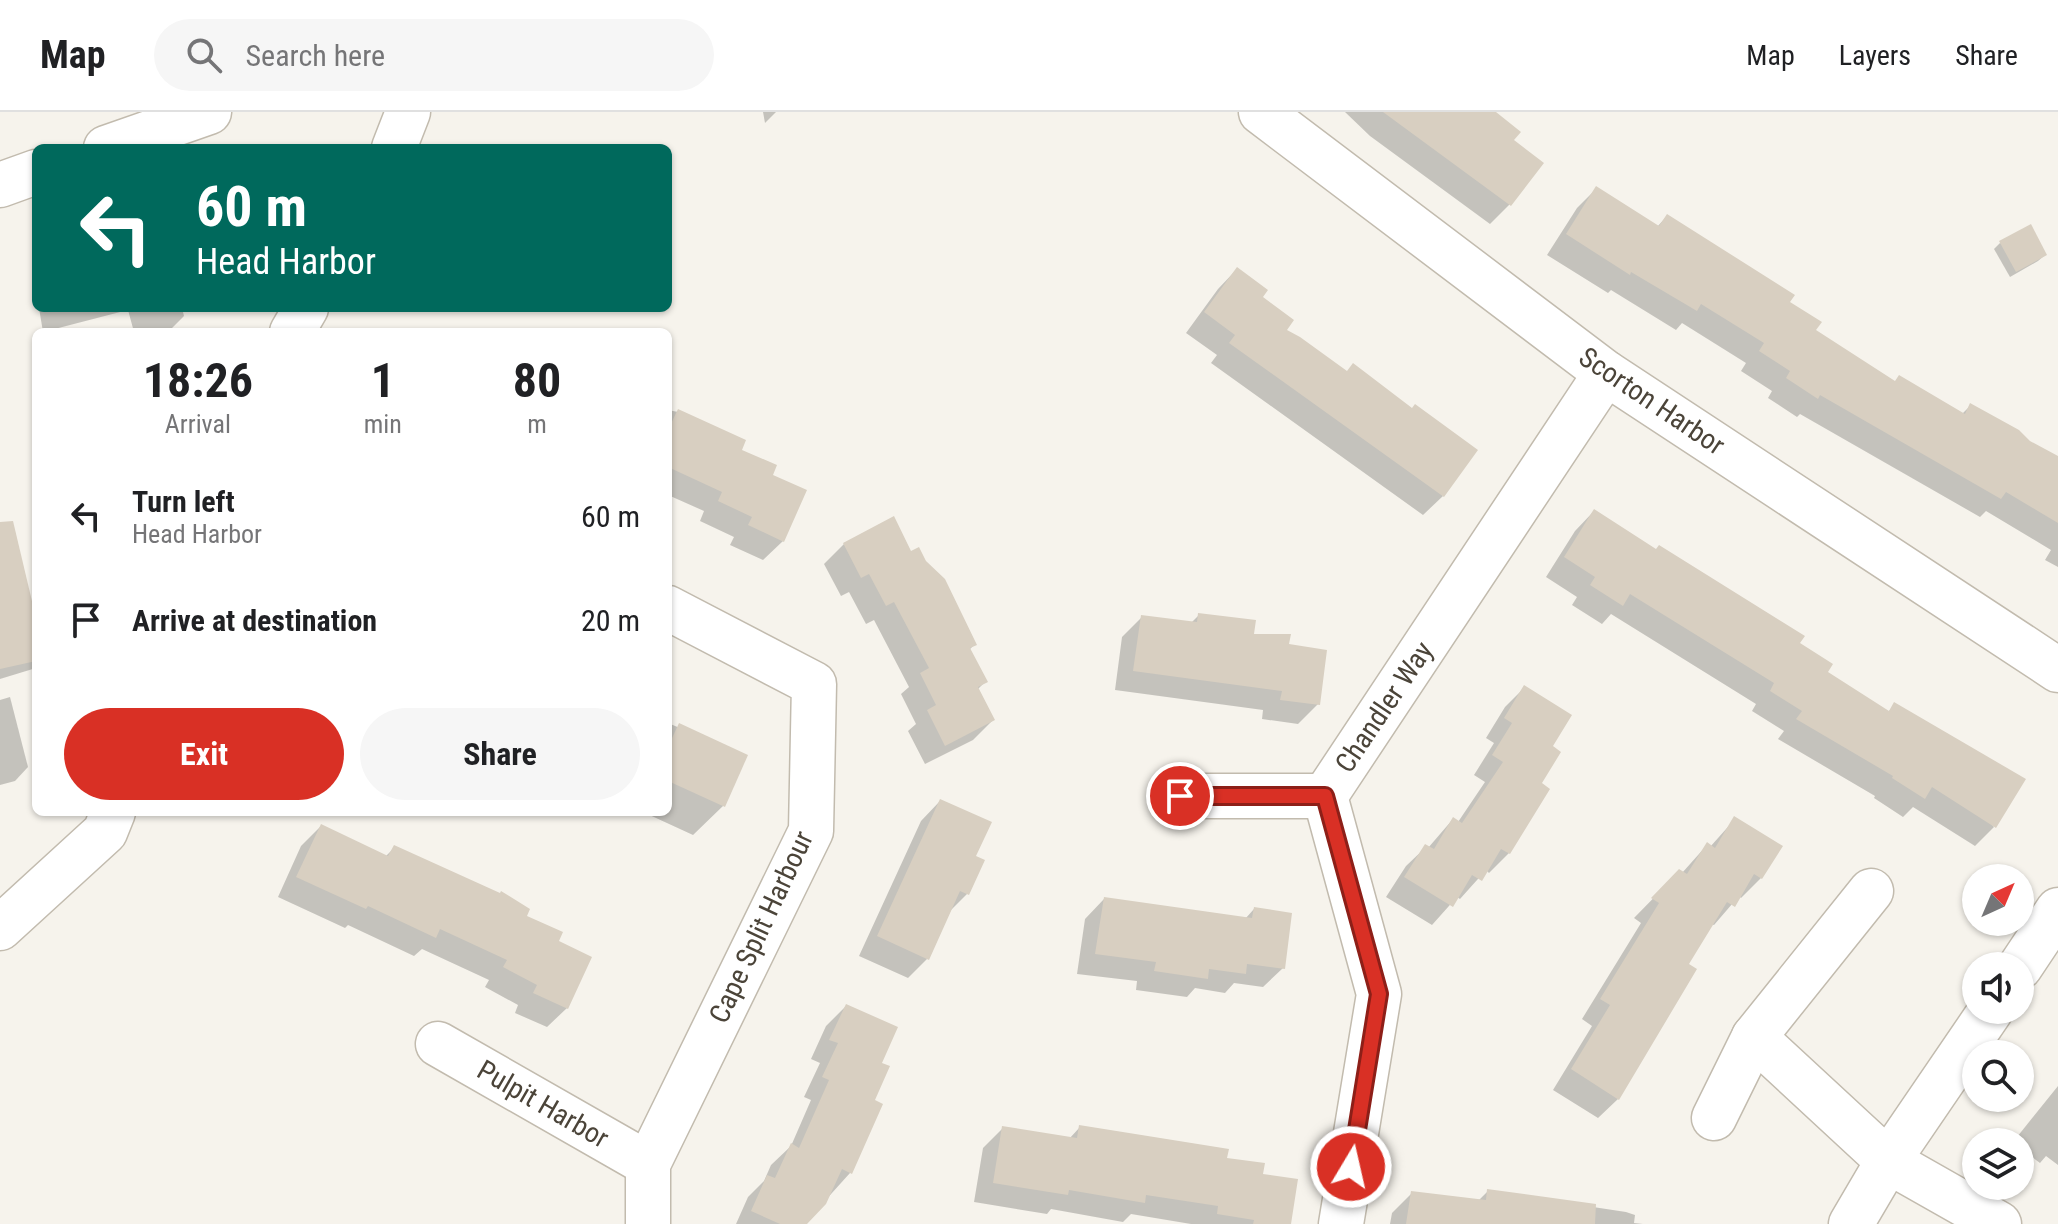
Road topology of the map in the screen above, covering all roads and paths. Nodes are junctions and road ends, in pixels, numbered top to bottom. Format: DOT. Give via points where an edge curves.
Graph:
graph roads {
  1 [pos="209,112"];
  2 [pos="408,112"];
  3 [pos="1261,112"];
  4 [pos="117,144"];
  5 [pos="396,144"];
  6 [pos="32,173"];
  7 [pos="0,185"];
  8 [pos="1606,373"];
  9 [pos="672,610"];
  10 [pos="2058,670"];
  11 [pos="1180,796"];
  12 [pos="1325,796"];
  13 [pos="111,816"];
  14 [pos="1871,891"];
  15 [pos="2058,910"];
  16 [pos="0,928"];
  17 [pos="2030,952"];
  18 [pos="1981,1024"];
  19 [pos="1754,1037"];
  20 [pos="438,1044"];
  21 [pos="1714,1118"];
  22 [pos="1888,1161"];
  23 [pos="648,1164"];
  24 [pos="648,1224"];
  25 [pos="1341,1224"];
  26 [pos="1851,1224"];
  27 [pos="1999,1224"];
  1 -- 4 [label="street"];
  2 -- 5 [label="street"];
  3 -- 8 [label="street, Scorton Harbor"];
  6 -- 7 [label="street"];
  8 -- 10 [label="street, Scorton Harbor"];
  8 -- 12 [label="street, Chandler Way"];
  9 -- 23 [label="street, Cape Split Harbour" via="814,684 811,831"];
  11 -- 12 [label="street"];
  12 -- 25 [label="street, Chandler Way" via="1379,994"];
  13 -- 16 [label="street" via="105,832"];
  14 -- 19 [label="street"];
  15 -- 17 [label="street"];
  18 -- 22 [label="street"];
  19 -- 21 [label="street"];
  19 -- 22 [label="street"];
  20 -- 23 [label="street, Pulpit Harbor"];
  22 -- 26 [label="street"];
  22 -- 27 [label="street"];
  23 -- 24 [label="street, Cape Split Harbour"];
}
